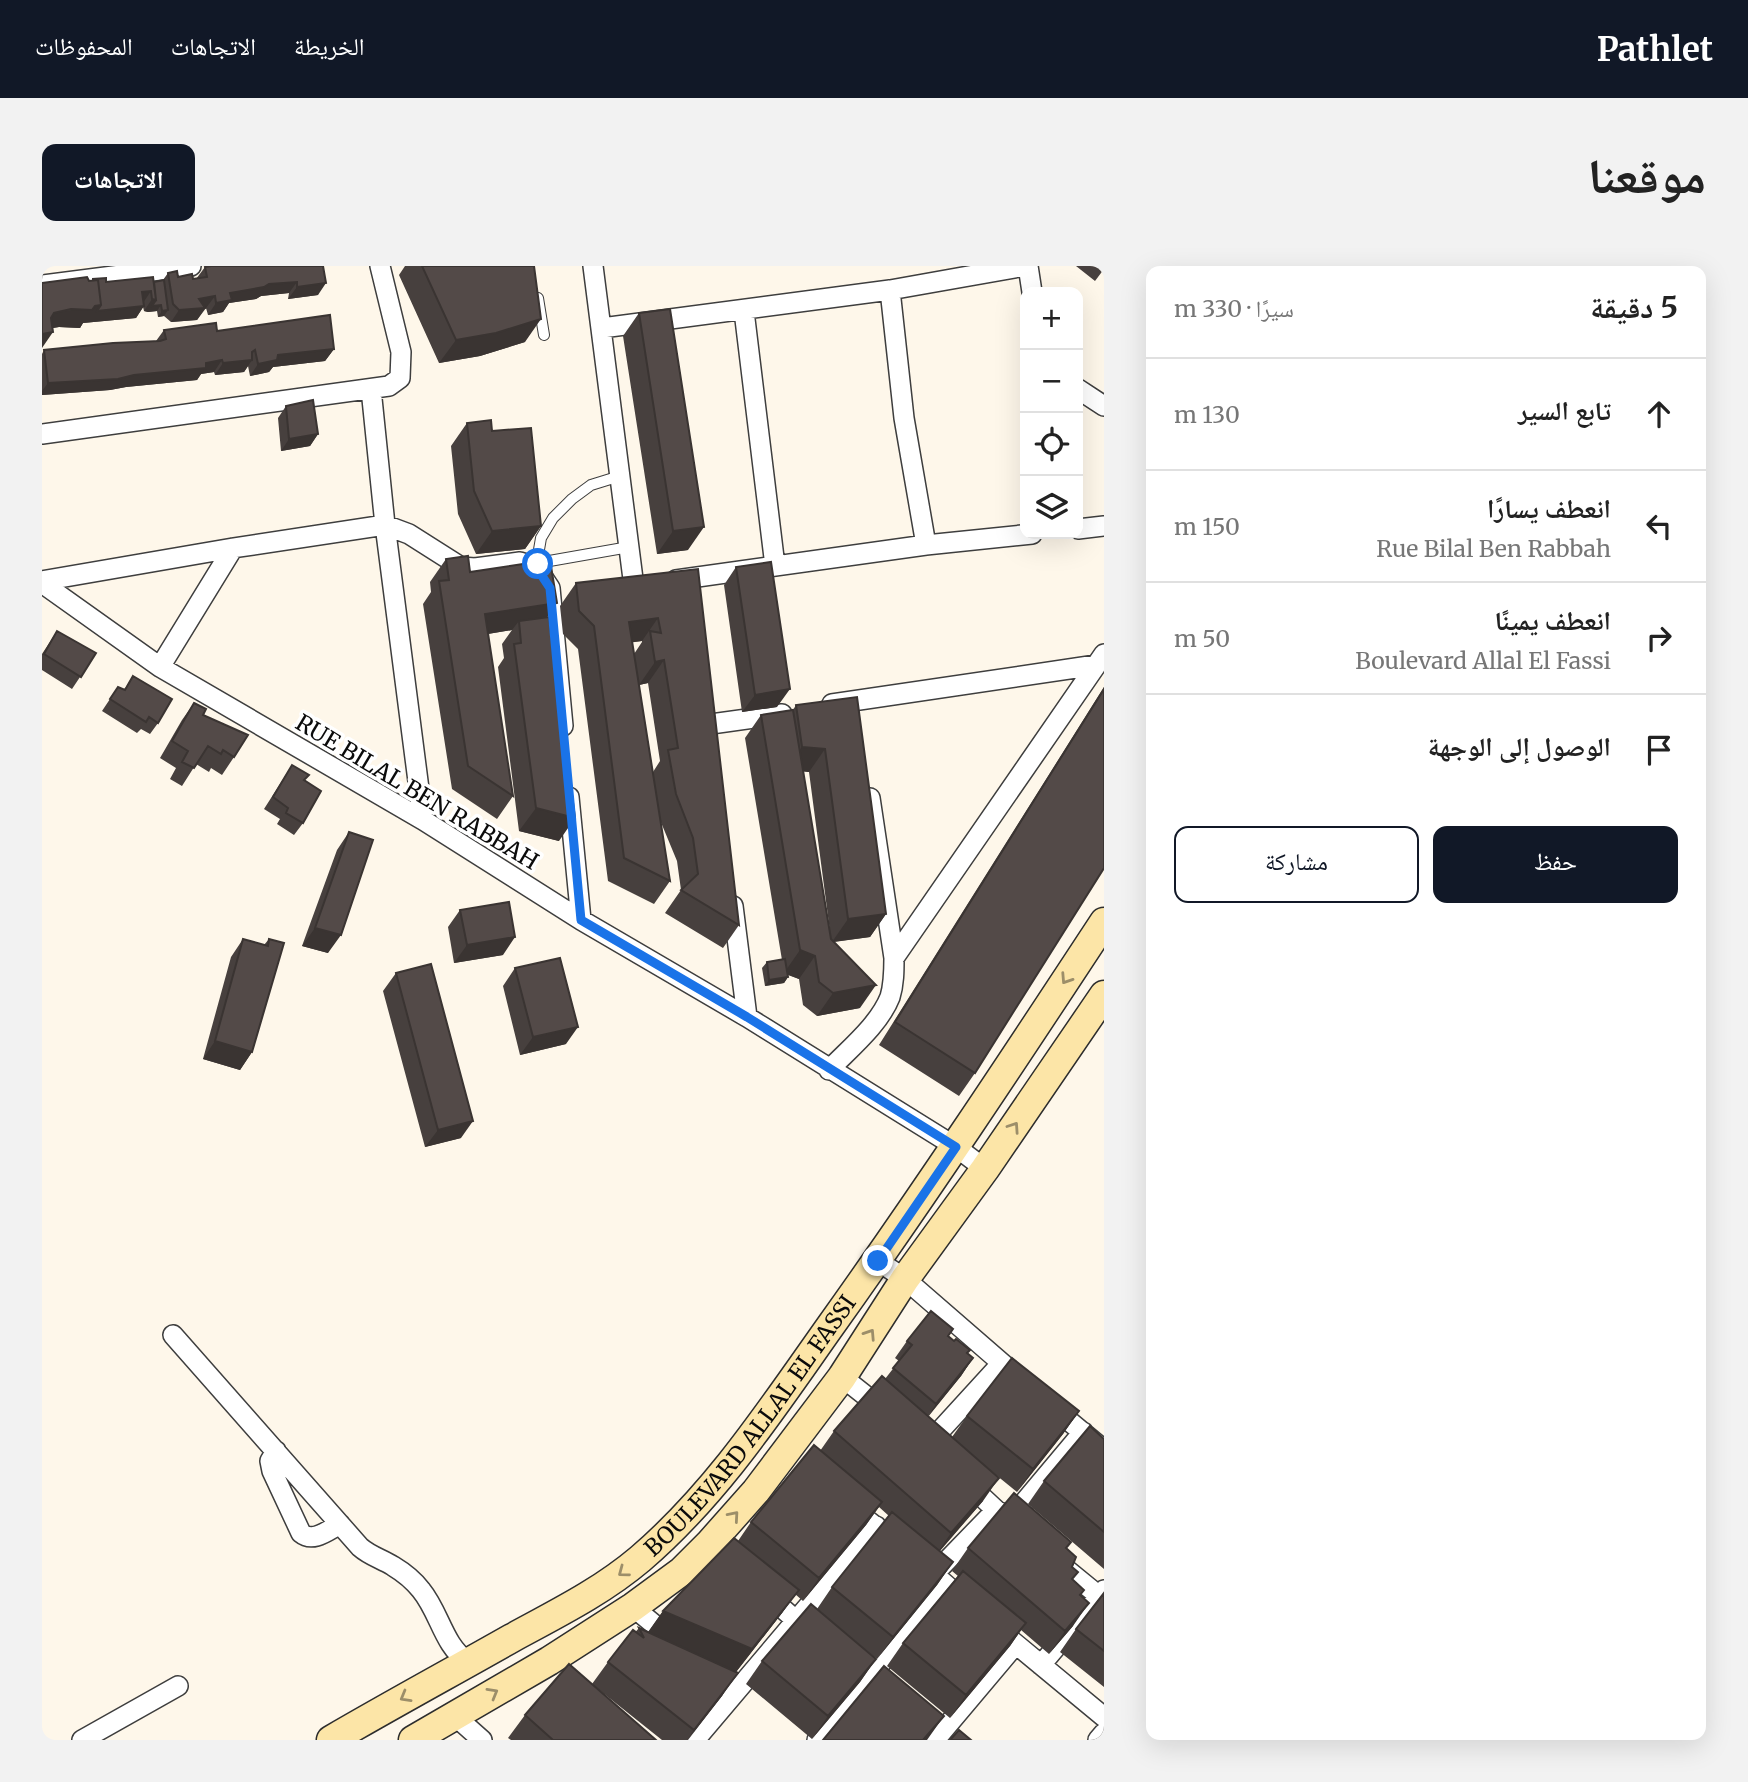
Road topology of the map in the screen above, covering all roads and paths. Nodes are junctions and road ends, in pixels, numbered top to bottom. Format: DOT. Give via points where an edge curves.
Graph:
graph roads {
  1 [pos="191,266"];
  2 [pos="380,266"];
  3 [pos="593,266"];
  4 [pos="1027,266"];
  5 [pos="42,285"];
  6 [pos="1031,287"];
  7 [pos="536,289"];
  8 [pos="890,290"];
  9 [pos="744,310"];
  10 [pos="602,327"];
  11 [pos="544,335"];
  12 [pos="371,389"];
  13 [pos="1083,392"];
  14 [pos="1104,407"];
  15 [pos="42,434"];
  16 [pos="620,476"];
  17 [pos="385,525"];
  18 [pos="1104,526"];
  19 [pos="1083,528"];
  20 [pos="1020,535"];
  21 [pos="926,545"];
  22 [pos="629,547"];
  23 [pos="233,548"];
  24 [pos="537,565"];
  25 [pos="775,566"];
  26 [pos="42,582"];
  27 [pos="610,587"];
  28 [pos="634,587"];
  29 [pos="550,588"];
  30 [pos="574,588"];
  31 [pos="1100,659"];
  32 [pos="160,667"];
  33 [pos="711,724"];
  34 [pos="564,740"];
  35 [pos="867,781"];
  36 [pos="568,782"];
  37 [pos="423,820"];
  38 [pos="730,884"];
  39 [pos="581,920"];
  40 [pos="1104,922"];
  41 [pos="894,958"];
  42 [pos="1104,995"];
  43 [pos="747,1017"];
  44 [pos="829,1070"];
  45 [pos="956,1147"];
  46 [pos="985,1169"];
  47 [pos="878,1261"];
  48 [pos="905,1279"];
  49 [pos="173,1335"];
  50 [pos="1001,1364"];
  51 [pos="842,1377"];
  52 [pos="897,1421"];
  53 [pos="1083,1432"];
  54 [pos="927,1445"];
  55 [pos="1104,1450"];
  56 [pos="276,1451"];
  57 [pos="955,1472"];
  58 [pos="832,1492"];
  59 [pos="996,1510"];
  60 [pos="1014,1519"];
  61 [pos="340,1524"];
  62 [pos="876,1526"];
  63 [pos="406,1577"];
  64 [pos="748,1578"];
  65 [pos="940,1580"];
  66 [pos="1102,1593"];
  67 [pos="633,1607"];
  68 [pos="796,1620"];
  69 [pos="1015,1645"];
  70 [pos="827,1646"];
  71 [pos="684,1650"];
  72 [pos="468,1662"];
  73 [pos="1041,1665"];
  74 [pos="443,1675"];
  75 [pos="178,1686"];
  76 [pos="897,1705"];
  77 [pos="455,1716"];
  78 [pos="1104,1717"];
  79 [pos="1104,1734"];
  80 [pos="82,1740"];
  81 [pos="331,1740"];
  82 [pos="413,1740"];
  83 [pos="482,1740"];
  84 [pos="695,1740"];
  85 [pos="817,1740"];
  86 [pos="936,1740"];
  87 [pos="1098,1740"];
  1 -- 5 [label="street"];
  2 -- 12 [label="street" via="402,365 400,378 389,386"];
  3 -- 10 [label="street"];
  4 -- 6 [label="street"];
  4 -- 8 [label="street"];
  7 -- 11 [label="lane"];
  8 -- 9 [label="street"];
  8 -- 21 [label="street" via="904,418"];
  9 -- 10 [label="street"];
  9 -- 25 [label="street"];
  10 -- 16 [label="street"];
  12 -- 15 [label="street"];
  12 -- 17 [label="street"];
  13 -- 14 [label="street"];
  16 -- 22 [label="street"];
  16 -- 24 [label="lane" via="591,485 553,518 541,538"];
  17 -- 23 [label="street"];
  17 -- 24 [label="street" via="409,534 461,567"];
  17 -- 37 [label="street"];
  18 -- 19 [label="street"];
  20 -- 21 [label="street"];
  21 -- 25 [label="street"];
  22 -- 24 [label="lane"];
  22 -- 28 [label="street"];
  23 -- 26 [label="street"];
  23 -- 32 [label="street"];
  24 -- 29 [label="street"];
  25 -- 28 [label="street" via="692,585"];
  26 -- 32 [label="street, RUE BILAL BEN RABBAH"];
  27 -- 28 [label="street"];
  29 -- 30 [label="street"];
  29 -- 34 [label="street"];
  31 -- 33 [label="street" via="857,706 810,708"];
  31 -- 41 [label="street"];
  32 -- 37 [label="street, RUE BILAL BEN RABBAH"];
  35 -- 41 [label="street"];
  36 -- 39 [label="street"];
  37 -- 39 [label="street, RUE BILAL BEN RABBAH"];
  38 -- 43 [label="street"];
  39 -- 43 [label="street, RUE BILAL BEN RABBAH"];
  40 -- 45 [label="main road, BOULEVARD ALLAL EL FASSI, one-way"];
  41 -- 44 [label="street" via="889,999"];
  46 -- 42 [label="main road, BOULEVARD ALLAL EL FASSI, one-way"];
  43 -- 44 [label="street, RUE BILAL BEN RABBAH"];
  44 -- 45 [label="street, RUE BILAL BEN RABBAH"];
  45 -- 46 [label="street, RUE BILAL BEN RABBAH"];
  45 -- 47 [label="main road, BOULEVARD ALLAL EL FASSI"];
  46 -- 48 [label="main road, BOULEVARD ALLAL EL FASSI"];
  47 -- 48 [label="street"];
  47 -- 72 [label="main road, BOULEVARD ALLAL EL FASSI, one-way" via="747,1444 677,1525 597,1591"];
  48 -- 50 [label="street"];
  51 -- 48 [label="main road, BOULEVARD ALLAL EL FASSI, one-way"];
  49 -- 56 [label="street"];
  50 -- 53 [label="street"];
  50 -- 54 [label="street"];
  51 -- 52 [label="street"];
  67 -- 51 [label="main road, BOULEVARD ALLAL EL FASSI, one-way" via="714,1548 791,1461"];
  53 -- 55 [label="street"];
  53 -- 60 [label="street"];
  56 -- 61 [label="street"];
  56 -- 61 [label="street" via="270,1461 272,1471 301,1533 312,1538"];
  57 -- 59 [label="street"];
  58 -- 62 [label="street"];
  59 -- 60 [label="street"];
  59 -- 65 [label="street"];
  60 -- 66 [label="street" via="1054,1559"];
  61 -- 63 [label="street" via="366,1553"];
  62 -- 65 [label="street"];
  62 -- 68 [label="street"];
  63 -- 72 [label="street" via="423,1593 449,1643"];
  63 -- 74 [label="street" via="441,1655"];
  64 -- 68 [label="street"];
  65 -- 69 [label="street"];
  65 -- 85 [label="street"];
  66 -- 73 [label="street"];
  67 -- 71 [label="street"];
  77 -- 67 [label="main road, BOULEVARD ALLAL EL FASSI, one-way" via="554,1665"];
  68 -- 70 [label="street"];
  68 -- 84 [label="street" via="731,1688"];
  69 -- 73 [label="street"];
  69 -- 86 [label="street"];
  72 -- 74 [label="main road, BOULEVARD ALLAL EL FASSI"];
  73 -- 78 [label="street"];
  74 -- 81 [label="main road, BOULEVARD ALLAL EL FASSI, one-way"];
  75 -- 80 [label="street"];
  76 -- 86 [label="street"];
  77 -- 82 [label="main road, BOULEVARD ALLAL EL FASSI"];
  77 -- 83 [label="street"];
  79 -- 87 [label="street"];
}
